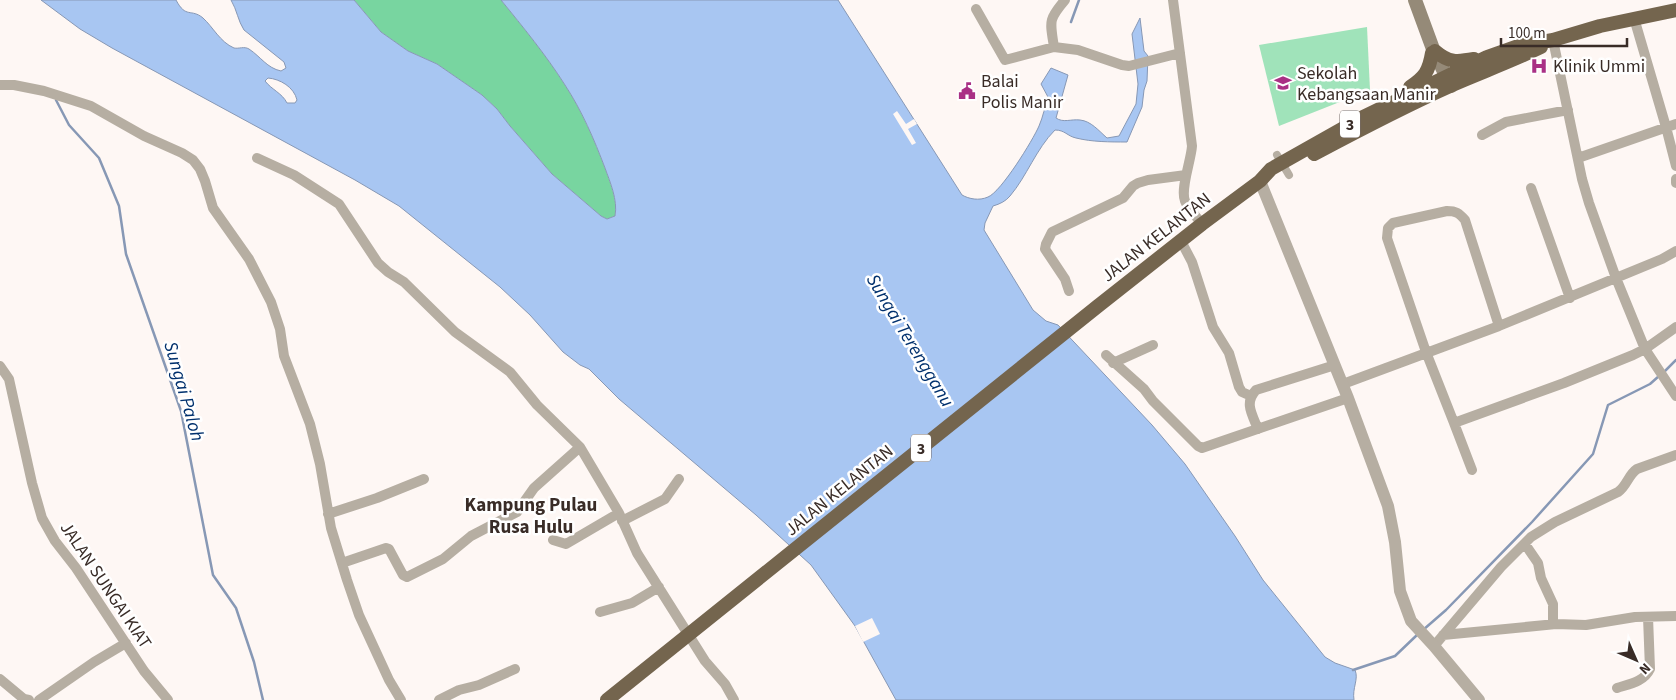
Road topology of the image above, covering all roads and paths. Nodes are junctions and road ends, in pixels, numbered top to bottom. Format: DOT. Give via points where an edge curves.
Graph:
graph roads {
  1 [pos="1065,0"];
  2 [pos="1173,0"];
  3 [pos="1415,0"];
  4 [pos="976,9"];
  5 [pos="1676,10"];
  6 [pos="1634,18"];
  7 [pos="1553,40"];
  8 [pos="1054,47"];
  9 [pos="1433,51"];
  10 [pos="1180,53"];
  11 [pos="1487,57"];
  12 [pos="1446,82"];
  13 [pos="0,85"];
  14 [pos="1568,110"];
  15 [pos="1363,117"];
  16 [pos="1671,125"];
  17 [pos="1482,135"];
  18 [pos="257,158"];
  19 [pos="1578,158"];
  20 [pos="1283,166"];
  21 [pos="1676,166"];
  22 [pos="1186,175"];
  23 [pos="1676,180"];
  24 [pos="1260,181"];
  25 [pos="1676,183"];
  26 [pos="1531,188"];
  27 [pos="1202,224"];
  28 [pos="1181,241"];
  29 [pos="1676,251"];
  30 [pos="1616,278"];
  31 [pos="1069,291"];
  32 [pos="1570,298"];
  33 [pos="1499,326"];
  34 [pos="1676,327"];
  35 [pos="1153,345"];
  36 [pos="1645,349"];
  37 [pos="1426,352"];
  38 [pos="0,366"];
  39 [pos="1334,366"];
  40 [pos="1671,382"];
  41 [pos="1342,384"];
  42 [pos="1250,396"];
  43 [pos="1676,396"];
  44 [pos="1348,398"];
  45 [pos="1454,423"];
  46 [pos="1258,429"];
  47 [pos="580,447"];
  48 [pos="1676,455"];
  49 [pos="1472,470"];
  50 [pos="679,478"];
  51 [pos="424,479"];
  52 [pos="328,514"];
  53 [pos="620,517"];
  54 [pos="553,540"];
  55 [pos="1525,544"];
  56 [pos="342,563"];
  57 [pos="659,587"];
  58 [pos="600,612"];
  59 [pos="1676,616"];
  60 [pos="1648,617"];
  61 [pos="1553,624"];
  62 [pos="688,635"];
  63 [pos="1443,635"];
  64 [pos="126,643"];
  65 [pos="1432,644"];
  66 [pos="515,669"];
  67 [pos="0,679"];
  68 [pos="1617,688"];
  69 [pos="29,700"];
  70 [pos="39,700"];
  71 [pos="168,700"];
  72 [pos="401,700"];
  73 [pos="439,700"];
  74 [pos="608,700"];
  75 [pos="734,700"];
  76 [pos="1479,700"];
  1 -- 8 [label="street" via="1051,20"];
  2 -- 10 [label="street"];
  3 -- 9 [label="main road"];
  4 -- 8 [label="street" via="1005,60"];
  5 -- 6 [label="highway, JALAN KELANTAN / 3"];
  6 -- 7 [label="highway, JALAN KELANTAN / 3"];
  6 -- 16 [label="street"];
  7 -- 11 [label="highway, JALAN KELANTAN / 3" via="1518,46"];
  7 -- 12 [label="highway, JALAN KELANTAN / 3" via="1520,57"];
  7 -- 14 [label="street"];
  8 -- 10 [label="street" via="1078,50 1129,66"];
  9 -- 11 [label="highway" via="1450,60"];
  9 -- 12 [label="main road"];
  9 -- 15 [label="highway" via="1424,76"];
  10 -- 22 [label="street" via="1192,146"];
  11 -- 12 [label="highway, JALAN KELANTAN / 3"];
  12 -- 15 [label="highway, JALAN KELANTAN / 3"];
  12 -- 20 [label="highway, JALAN KELANTAN / 3" via="1365,127"];
  13 -- 52 [label="street" via="58,94 92,106 144,136 182,153 200,169 213,208 250,259 271,302 284,356 310,424"];
  14 -- 17 [label="street" via="1506,122"];
  14 -- 19 [label="street"];
  15 -- 20 [label="highway, JALAN KELANTAN / 3"];
  16 -- 19 [label="street"];
  16 -- 21 [label="street"];
  18 -- 47 [label="street" via="294,175 339,204 378,263 404,282 455,332 510,372 537,406"];
  19 -- 30 [label="street" via="1589,204"];
  20 -- 24 [label="highway, JALAN KELANTAN / 3"];
  22 -- 27 [label="street" via="1185,201"];
  22 -- 31 [label="street" via="1138,183 1123,198 1052,232 1045,249"];
  23 -- 25 [label="street"];
  24 -- 27 [label="highway, JALAN KELANTAN / 3"];
  24 -- 39 [label="street"];
  26 -- 32 [label="street"];
  27 -- 28 [label="highway, JALAN KELANTAN / 3"];
  28 -- 42 [label="street" via="1192,262 1213,327 1229,353 1239,387"];
  28 -- 62 [label="highway, JALAN KELANTAN / 3"];
  29 -- 30 [label="street"];
  30 -- 32 [label="street"];
  30 -- 36 [label="street"];
  32 -- 33 [label="street"];
  33 -- 37 [label="street"];
  33 -- 37 [label="street" via="1465,220 1460,214 1447,211 1393,223 1388,228 1387,238"];
  34 -- 36 [label="street"];
  35 -- 46 [label="street" via="1109,359 1144,389 1198,446 1206,447"];
  36 -- 40 [label="street"];
  36 -- 45 [label="street"];
  37 -- 41 [label="street"];
  37 -- 45 [label="street"];
  38 -- 64 [label="street, JALAN SUNGAI KIAT" via="9,379 42,518"];
  39 -- 41 [label="street"];
  39 -- 42 [label="street" via="1263,386"];
  40 -- 43 [label="street"];
  41 -- 44 [label="street"];
  42 -- 46 [label="street" via="1249,404"];
  44 -- 46 [label="street"];
  44 -- 65 [label="street" via="1388,506 1400,591 1411,621"];
  45 -- 49 [label="street"];
  47 -- 53 [label="street"];
  47 -- 56 [label="street" via="534,488 517,512 471,536 443,559 407,578 386,548"];
  48 -- 55 [label="street" via="1637,469 1623,490 1540,530"];
  50 -- 53 [label="street" via="665,499"];
  51 -- 52 [label="street"];
  52 -- 56 [label="street"];
  53 -- 54 [label="street" via="566,544"];
  53 -- 57 [label="street" via="637,553"];
  55 -- 61 [label="street" via="1538,563 1553,604"];
  55 -- 63 [label="street"];
  56 -- 72 [label="street" via="359,615"];
  57 -- 58 [label="street" via="632,603"];
  57 -- 62 [label="street"];
  59 -- 60 [label="street"];
  60 -- 61 [label="street" via="1586,625"];
  60 -- 68 [label="street" via="1650,669 1647,676"];
  61 -- 63 [label="street"];
  62 -- 74 [label="highway, JALAN KELANTAN / 3"];
  62 -- 75 [label="street"];
  63 -- 65 [label="street"];
  64 -- 70 [label="street"];
  64 -- 71 [label="street, JALAN SUNGAI KIAT"];
  65 -- 76 [label="street"];
  66 -- 73 [label="street"];
  67 -- 69 [label="street"];
}
